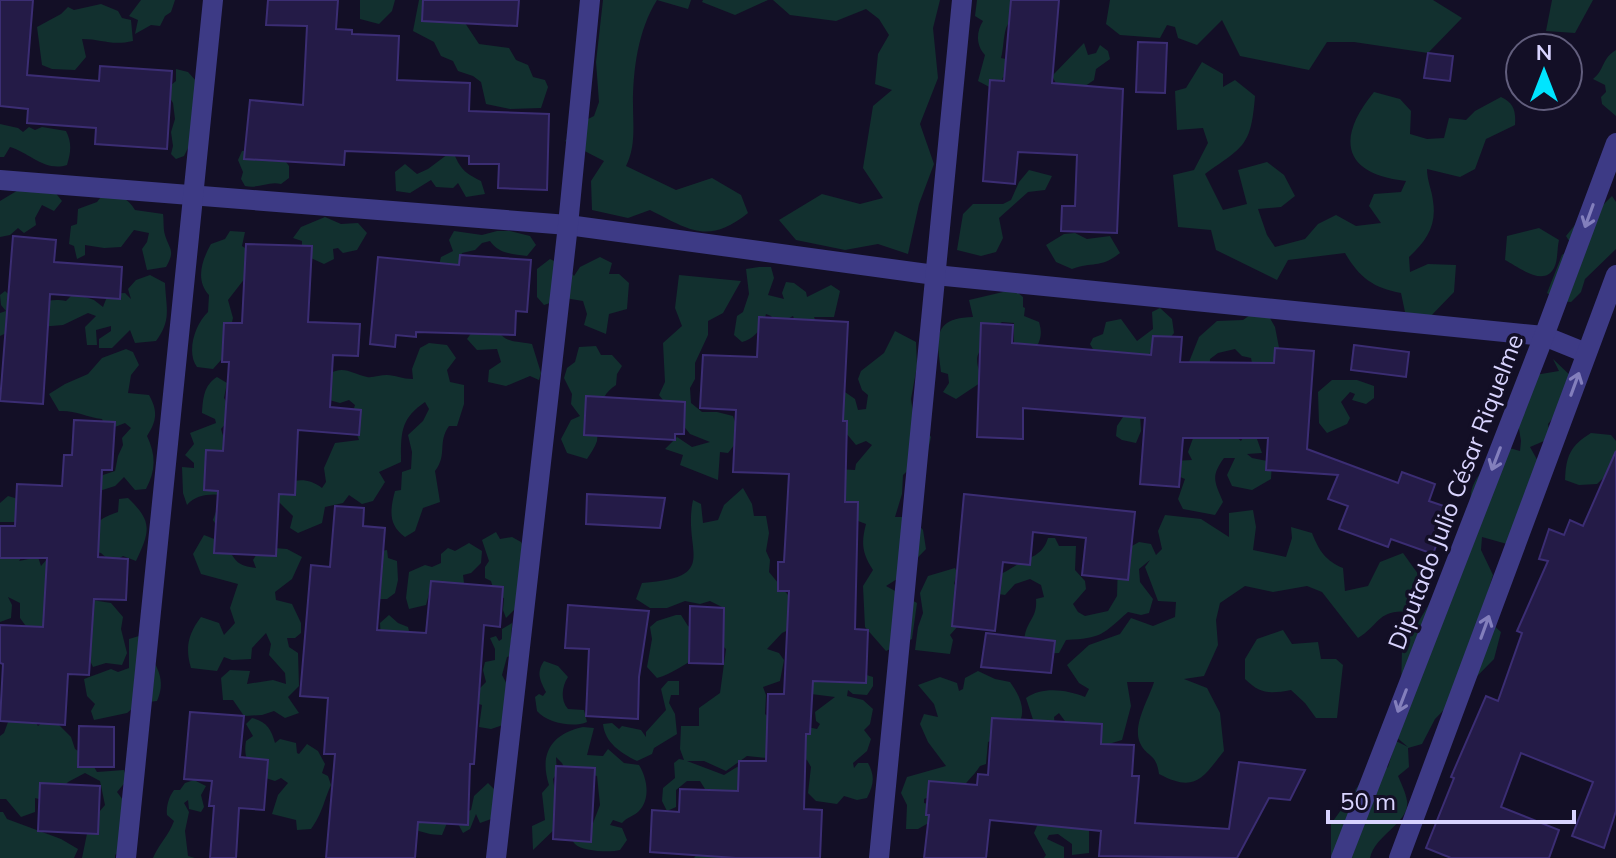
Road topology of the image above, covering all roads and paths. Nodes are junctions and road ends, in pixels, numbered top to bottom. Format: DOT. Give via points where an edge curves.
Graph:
graph roads {
  1 [pos="213,0"];
  2 [pos="590,0"];
  3 [pos="962,0"];
  4 [pos="1616,143"];
  5 [pos="0,180"];
  6 [pos="195,196"];
  7 [pos="568,225"];
  8 [pos="935,275"];
  9 [pos="1616,275"];
  10 [pos="1544,336"];
  11 [pos="1586,353"];
  12 [pos="126,858"];
  13 [pos="496,858"];
  14 [pos="879,858"];
  15 [pos="1341,858"];
  16 [pos="1399,858"];
  1 -- 6 [label="street"];
  2 -- 7 [label="street"];
  3 -- 8 [label="street"];
  4 -- 10 [label="street, Diputado Julio César Riquelme, one-way"];
  5 -- 6 [label="street"];
  6 -- 7 [label="street"];
  6 -- 12 [label="street"];
  7 -- 8 [label="street"];
  7 -- 13 [label="street"];
  8 -- 10 [label="street"];
  8 -- 14 [label="street"];
  9 -- 11 [label="street"];
  10 -- 11 [label="street"];
  10 -- 15 [label="street, Diputado Julio César Riquelme, one-way"];
  16 -- 11 [label="street, one-way"];
}
